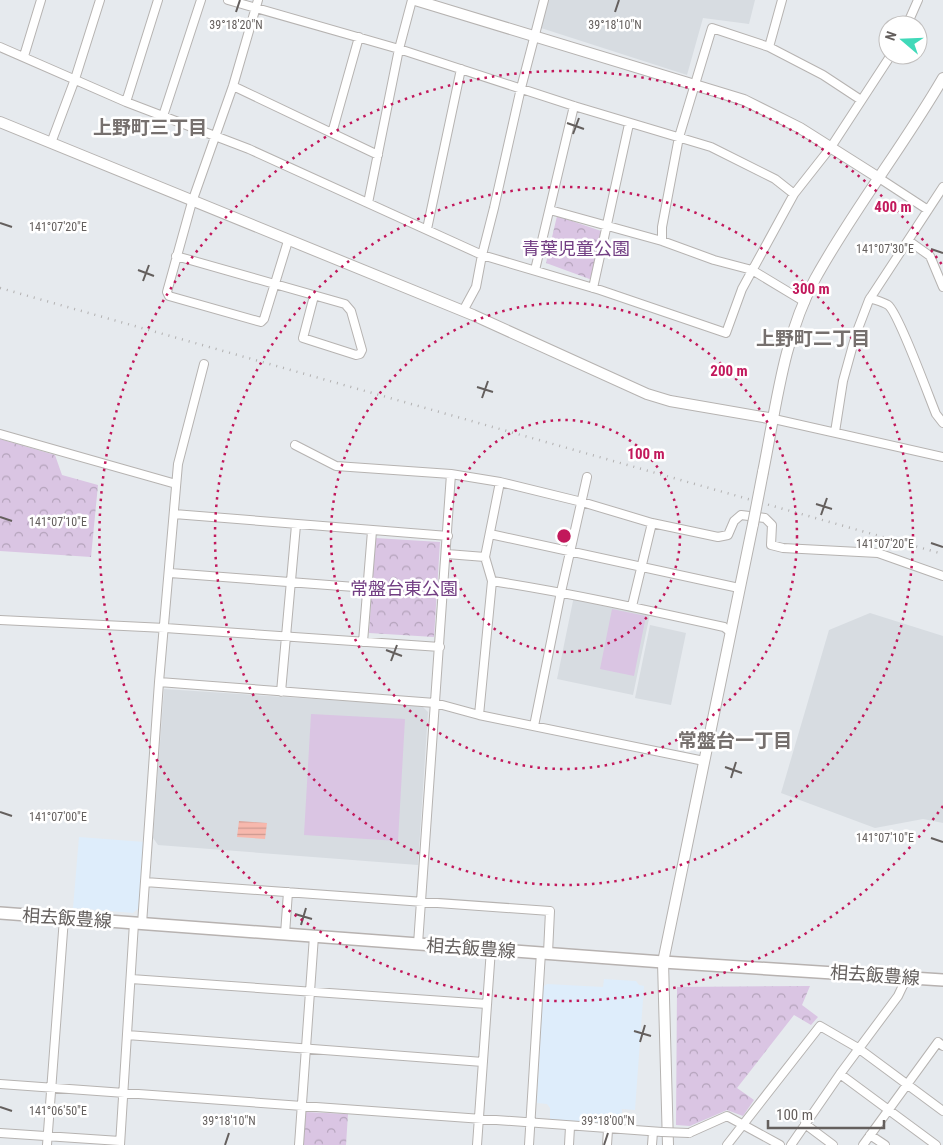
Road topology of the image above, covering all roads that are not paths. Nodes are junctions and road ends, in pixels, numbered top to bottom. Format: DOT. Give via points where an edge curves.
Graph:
graph roads {
  1 [pos="41,0"];
  2 [pos="100,0"];
  3 [pos="158,0"];
  4 [pos="201,0"];
  5 [pos="228,0"];
  6 [pos="414,0"];
  7 [pos="544,0"];
  8 [pos="782,0"];
  9 [pos="918,0"];
  10 [pos="257,4"];
  11 [pos="911,15"];
  12 [pos="535,36"];
  13 [pos="359,37"];
  14 [pos="0,47"];
  15 [pos="768,47"];
  16 [pos="399,49"];
  17 [pos="24,56"];
  18 [pos="885,65"];
  19 [pos="461,69"];
  20 [pos="943,78"];
  21 [pos="75,80"];
  22 [pos="694,84"];
  23 [pos="233,86"];
  24 [pos="521,88"];
  25 [pos="862,100"];
  26 [pos="126,102"];
  27 [pos="574,106"];
  28 [pos="163,116"];
  29 [pos="0,122"];
  30 [pos="629,124"];
  31 [pos="332,133"];
  32 [pos="217,135"];
  33 [pos="679,137"];
  34 [pos="51,143"];
  35 [pos="831,148"];
  36 [pos="378,155"];
  37 [pos="879,178"];
  38 [pos="943,188"];
  39 [pos="794,194"];
  40 [pos="192,202"];
  41 [pos="368,203"];
  42 [pos="550,210"];
  43 [pos="928,210"];
  44 [pos="606,225"];
  45 [pos="427,229"];
  46 [pos="288,241"];
  47 [pos="662,241"];
  48 [pos="909,241"];
  49 [pos="482,255"];
  50 [pos="176,256"];
  51 [pos="535,270"];
  52 [pos="752,270"];
  53 [pos="940,270"];
  54 [pos="274,285"];
  55 [pos="592,288"];
  56 [pos="943,288"];
  57 [pos="314,296"];
  58 [pos="870,298"];
  59 [pos="805,302"];
  60 [pos="463,312"];
  61 [pos="204,364"];
  62 [pos="774,419"];
  63 [pos="943,423"];
  64 [pos="835,432"];
  65 [pos="0,434"];
  66 [pos="295,445"];
  67 [pos="943,457"];
  68 [pos="451,474"];
  69 [pos="587,477"];
  70 [pos="500,482"];
  71 [pos="176,484"];
  72 [pos="582,502"];
  73 [pos="174,514"];
  74 [pos="652,523"];
  75 [pos="296,525"];
  76 [pos="372,531"];
  77 [pos="490,534"];
  78 [pos="448,536"];
  79 [pos="571,552"];
  80 [pos="447,554"];
  81 [pos="485,558"];
  82 [pos="643,568"];
  83 [pos="170,572"];
  84 [pos="943,576"];
  85 [pos="492,581"];
  86 [pos="291,582"];
  87 [pos="368,588"];
  88 [pos="739,588"];
  89 [pos="561,592"];
  90 [pos="632,606"];
  91 [pos="0,620"];
  92 [pos="165,628"];
  93 [pos="729,631"];
  94 [pos="287,638"];
  95 [pos="363,642"];
  96 [pos="440,647"];
  97 [pos="159,682"];
  98 [pos="281,692"];
  99 [pos="435,704"];
  100 [pos="479,715"];
  101 [pos="534,726"];
  102 [pos="704,761"];
  103 [pos="145,882"];
  104 [pos="288,892"];
  105 [pos="421,902"];
  106 [pos="0,913"];
  107 [pos="64,918"];
  108 [pos="138,924"];
  109 [pos="285,934"];
  110 [pos="314,936"];
  111 [pos="418,944"];
  112 [pos="492,949"];
  113 [pos="545,953"];
  114 [pos="663,962"];
  115 [pos="908,977"];
  116 [pos="131,979"];
  117 [pos="943,980"];
  118 [pos="309,992"];
  119 [pos="487,1004"];
  120 [pos="127,1036"];
  121 [pos="943,1046"];
  122 [pos="858,1048"];
  123 [pos="307,1049"];
  124 [pos="483,1062"];
  125 [pos="840,1074"];
  126 [pos="0,1084"];
  127 [pos="907,1084"];
  128 [pos="52,1088"];
  129 [pos="122,1094"];
  130 [pos="302,1107"];
  131 [pos="889,1110"];
  132 [pos="943,1111"];
  133 [pos="479,1120"];
  134 [pos="531,1124"];
  135 [pos="805,1124"];
  136 [pos="742,1126"];
  137 [pos="570,1127"];
  138 [pos="608,1130"];
  139 [pos="652,1132"];
  140 [pos="0,1133"];
  141 [pos="870,1134"];
  142 [pos="47,1136"];
  143 [pos="120,1143"];
  144 [pos="46,1145"];
  145 [pos="299,1145"];
  146 [pos="477,1145"];
  147 [pos="529,1145"];
  148 [pos="569,1145"];
  149 [pos="607,1145"];
  150 [pos="652,1145"];
  151 [pos="668,1145"];
  152 [pos="727,1145"];
  153 [pos="780,1145"];
  154 [pos="791,1145"];
  155 [pos="833,1145"];
  156 [pos="863,1145"];
  157 [pos="885,1145"];
  158 [pos="936,1145"];
  1 -- 17 [label="street"];
  2 -- 21 [label="street"];
  3 -- 26 [label="street"];
  4 -- 28 [label="street"];
  5 -- 10 [label="street"];
  6 -- 12 [label="street"];
  6 -- 16 [label="street"];
  7 -- 12 [label="street"];
  8 -- 15 [label="street"];
  9 -- 11 [label="street"];
  10 -- 13 [label="street"];
  10 -- 23 [label="street"];
  12 -- 22 [label="street"];
  12 -- 24 [label="street"];
  13 -- 16 [label="street"];
  13 -- 31 [label="street"];
  14 -- 17 [label="street"];
  15 -- 22 [label="street" via="712,28"];
  15 -- 25 [label="street" via="823,75"];
  16 -- 19 [label="street"];
  16 -- 36 [label="street"];
  17 -- 21 [label="street"];
  18 -- 25 [label="street"];
  19 -- 24 [label="street"];
  19 -- 45 [label="street"];
  20 -- 37 [label="street"];
  21 -- 26 [label="street"];
  21 -- 34 [label="street"];
  22 -- 33 [label="street"];
  22 -- 35 [label="street" via="744,100 800,128"];
  23 -- 31 [label="street"];
  23 -- 32 [label="street"];
  24 -- 27 [label="street"];
  24 -- 49 [label="street"];
  25 -- 35 [label="street"];
  26 -- 28 [label="street"];
  27 -- 30 [label="street"];
  27 -- 42 [label="street"];
  28 -- 32 [label="street"];
  29 -- 34 [label="street"];
  30 -- 33 [label="street"];
  30 -- 44 [label="street"];
  31 -- 36 [label="street"];
  32 -- 40 [label="street"];
  32 -- 41 [label="street"];
  33 -- 39 [label="street" via="740,160 775,179"];
  33 -- 47 [label="street"];
  34 -- 40 [label="street"];
  35 -- 37 [label="street"];
  35 -- 39 [label="street"];
  36 -- 41 [label="street"];
  37 -- 43 [label="street"];
  37 -- 59 [label="street" via="815,280"];
  38 -- 43 [label="street"];
  39 -- 52 [label="street"];
  40 -- 46 [label="street"];
  40 -- 50 [label="street"];
  41 -- 45 [label="street"];
  42 -- 44 [label="street"];
  42 -- 51 [label="street"];
  43 -- 48 [label="street"];
  44 -- 47 [label="street"];
  44 -- 55 [label="street"];
  45 -- 49 [label="street"];
  46 -- 54 [label="street"];
  46 -- 60 [label="street"];
  47 -- 52 [label="street"];
  48 -- 53 [label="street" via="930,256"];
  48 -- 58 [label="street"];
  49 -- 51 [label="street"];
  49 -- 60 [label="street" via="476,287"];
  50 -- 54 [label="street"];
  50 -- 54 [label="street" via="167,285 169,296 257,322 264,319"];
  51 -- 55 [label="street"];
  52 -- 55 [label="street" via="726,333"];
  52 -- 59 [label="street"];
  53 -- 56 [label="street"];
  54 -- 57 [label="street"];
  57 -- 57 [label="street" via="348,306 362,350 360,354 303,338"];
  58 -- 63 [label="street" via="888,306 899,320 936,414"];
  58 -- 64 [label="street" via="843,381"];
  59 -- 62 [label="street" via="787,355"];
  60 -- 62 [label="street" via="647,394"];
  61 -- 71 [label="street" via="178,464"];
  62 -- 64 [label="street"];
  62 -- 88 [label="street, bridge"];
  64 -- 67 [label="street"];
  65 -- 71 [label="street"];
  66 -- 68 [label="street" via="336,466"];
  68 -- 70 [label="street"];
  68 -- 78 [label="street"];
  69 -- 72 [label="street"];
  70 -- 72 [label="street"];
  70 -- 77 [label="street"];
  71 -- 73 [label="street"];
  72 -- 74 [label="street"];
  72 -- 79 [label="street"];
  73 -- 75 [label="street"];
  73 -- 83 [label="street"];
  74 -- 82 [label="street"];
  74 -- 84 [label="street" via="718,537 728,535 734,521 741,515 765,518 772,525 771,545 878,552"];
  75 -- 76 [label="street"];
  75 -- 86 [label="street"];
  76 -- 78 [label="street"];
  76 -- 87 [label="street"];
  77 -- 79 [label="street"];
  77 -- 81 [label="street"];
  78 -- 80 [label="street"];
  79 -- 82 [label="street"];
  79 -- 89 [label="street"];
  80 -- 81 [label="street"];
  80 -- 96 [label="street"];
  81 -- 85 [label="street"];
  82 -- 88 [label="street"];
  82 -- 90 [label="street"];
  83 -- 86 [label="street"];
  83 -- 92 [label="street"];
  85 -- 89 [label="street"];
  85 -- 100 [label="street"];
  86 -- 87 [label="street"];
  86 -- 94 [label="street"];
  87 -- 95 [label="street"];
  88 -- 93 [label="street"];
  89 -- 90 [label="street"];
  89 -- 101 [label="street"];
  90 -- 93 [label="street" via="724,627"];
  91 -- 92 [label="street"];
  92 -- 94 [label="street"];
  92 -- 97 [label="street"];
  93 -- 102 [label="street"];
  94 -- 95 [label="street"];
  94 -- 98 [label="street"];
  95 -- 96 [label="street"];
  96 -- 99 [label="street"];
  97 -- 98 [label="street"];
  97 -- 103 [label="street"];
  98 -- 99 [label="street"];
  99 -- 100 [label="street"];
  99 -- 105 [label="street"];
  100 -- 101 [label="street"];
  101 -- 102 [label="street"];
  102 -- 114 [label="street"];
  103 -- 104 [label="street"];
  103 -- 108 [label="street"];
  104 -- 105 [label="street"];
  104 -- 109 [label="street"];
  105 -- 111 [label="street"];
  105 -- 113 [label="street" via="550,911"];
  106 -- 107 [label="main road, 相去飯豊線"];
  107 -- 108 [label="main road, 相去飯豊線"];
  107 -- 128 [label="street"];
  108 -- 109 [label="main road, 相去飯豊線"];
  108 -- 116 [label="street"];
  109 -- 110 [label="main road, 相去飯豊線"];
  110 -- 111 [label="main road, 相去飯豊線"];
  110 -- 118 [label="street"];
  111 -- 112 [label="main road, 相去飯豊線"];
  112 -- 113 [label="main road, 相去飯豊線"];
  112 -- 119 [label="street"];
  113 -- 114 [label="main road, 相去飯豊線"];
  113 -- 134 [label="street"];
  114 -- 115 [label="main road, 相去飯豊線"];
  114 -- 151 [label="street"];
  115 -- 117 [label="main road, 相去飯豊線"];
  115 -- 122 [label="street" via="898,996"];
  116 -- 118 [label="street"];
  116 -- 120 [label="street"];
  118 -- 119 [label="street"];
  118 -- 123 [label="street"];
  119 -- 124 [label="street"];
  120 -- 123 [label="street"];
  120 -- 129 [label="street"];
  121 -- 127 [label="street" via="938,1042"];
  122 -- 125 [label="street"];
  122 -- 127 [label="street"];
  122 -- 136 [label="street" via="820,1026"];
  123 -- 124 [label="street"];
  123 -- 130 [label="street"];
  124 -- 133 [label="street"];
  125 -- 131 [label="street"];
  125 -- 135 [label="street"];
  126 -- 128 [label="street"];
  127 -- 131 [label="street"];
  127 -- 132 [label="street"];
  128 -- 129 [label="street"];
  128 -- 142 [label="street"];
  129 -- 130 [label="street"];
  129 -- 143 [label="street"];
  130 -- 133 [label="street"];
  130 -- 145 [label="street"];
  131 -- 141 [label="street"];
  131 -- 158 [label="street"];
  133 -- 134 [label="street"];
  133 -- 146 [label="street"];
  134 -- 137 [label="street"];
  134 -- 147 [label="street"];
  135 -- 154 [label="street"];
  135 -- 155 [label="street"];
  136 -- 139 [label="street, bridge" via="727,1116 689,1133"];
  136 -- 152 [label="street"];
  136 -- 153 [label="street"];
  137 -- 138 [label="street"];
  137 -- 148 [label="street"];
  138 -- 139 [label="street"];
  138 -- 149 [label="street"];
  139 -- 150 [label="street"];
  140 -- 142 [label="street"];
  141 -- 156 [label="street"];
  141 -- 157 [label="street"];
  142 -- 143 [label="street"];
  142 -- 144 [label="street"];
}
